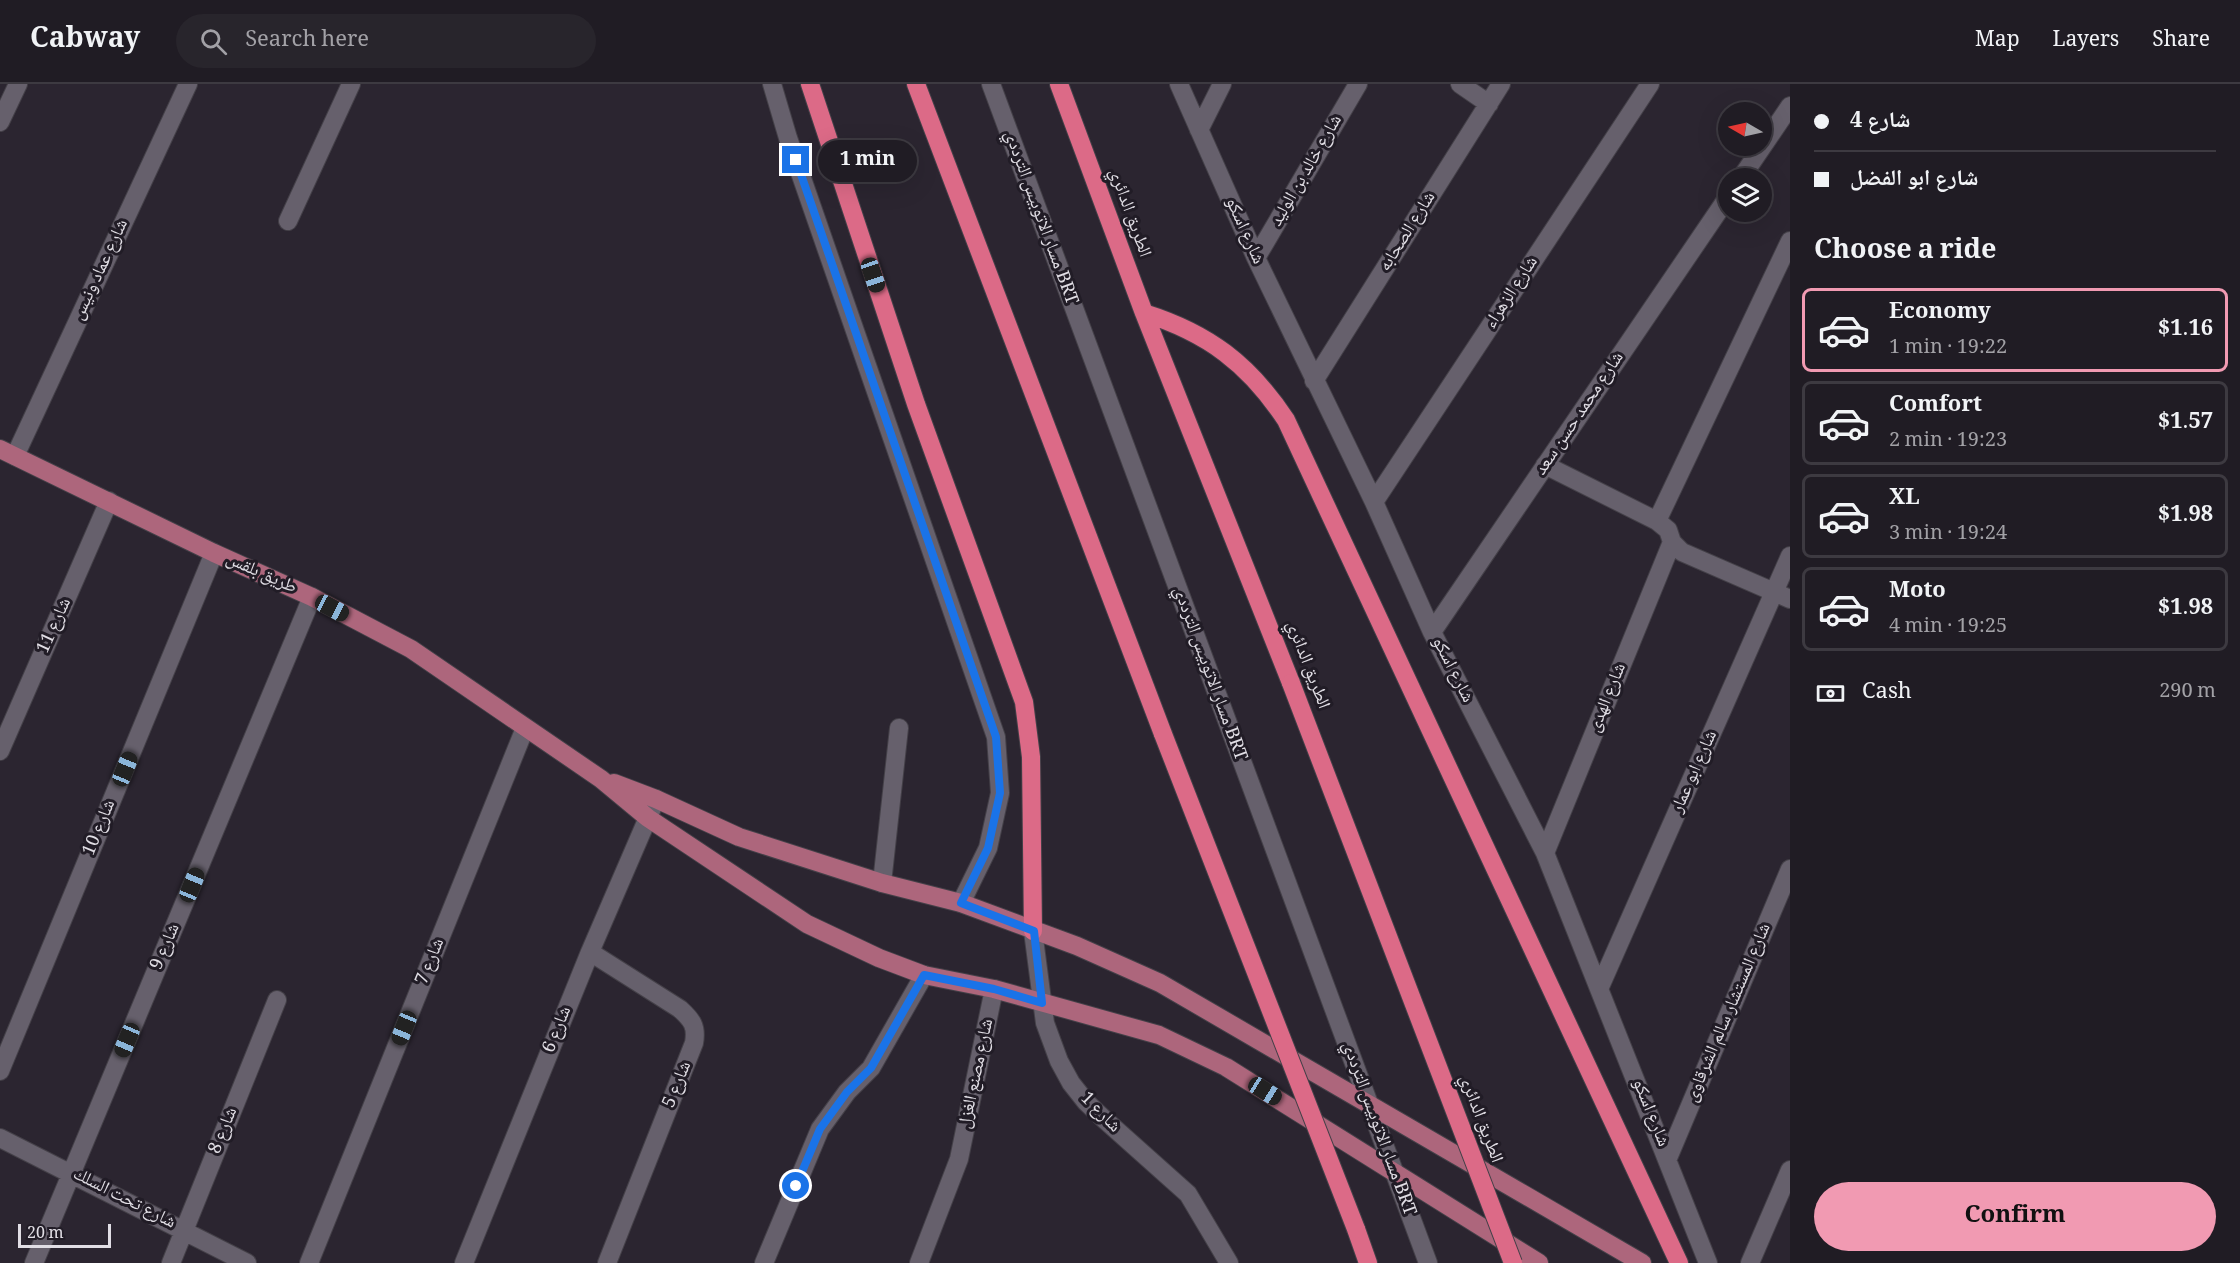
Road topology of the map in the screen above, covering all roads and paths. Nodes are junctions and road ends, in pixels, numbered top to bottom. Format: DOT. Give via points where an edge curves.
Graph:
graph roads {
  1 [pos="18,84"];
  2 [pos="188,84"];
  3 [pos="351,84"];
  4 [pos="772,84"];
  5 [pos="810,84"];
  6 [pos="916,84"];
  7 [pos="991,84"];
  8 [pos="1059,84"];
  9 [pos="1179,84"];
  10 [pos="1222,84"];
  11 [pos="1358,84"];
  12 [pos="1460,84"];
  13 [pos="1501,84"];
  14 [pos="1650,84"];
  15 [pos="1490,104"];
  16 [pos="1790,106"];
  17 [pos="0,122"];
  18 [pos="1199,130"];
  19 [pos="1748,168"];
  20 [pos="1718,212"];
  21 [pos="288,221"];
  22 [pos="1790,241"];
  23 [pos="1256,258"];
  24 [pos="1144,313"];
  25 [pos="1314,381"];
  26 [pos="8,453"];
  27 [pos="1545,465"];
  28 [pos="109,501"];
  29 [pos="1374,502"];
  30 [pos="1657,521"];
  31 [pos="1672,542"];
  32 [pos="214,553"];
  33 [pos="1790,556"];
  34 [pos="1782,596"];
  35 [pos="312,597"];
  36 [pos="1432,632"];
  37 [pos="525,728"];
  38 [pos="899,728"];
  39 [pos="0,751"];
  40 [pos="601,779"];
  41 [pos="656,799"];
  42 [pos="648,818"];
  43 [pos="1545,853"];
  44 [pos="1790,869"];
  45 [pos="882,883"];
  46 [pos="961,903"];
  47 [pos="1034,931"];
  48 [pos="590,952"];
  49 [pos="924,975"];
  50 [pos="994,989"];
  51 [pos="1599,989"];
  52 [pos="277,1000"];
  53 [pos="1042,1003"];
  54 [pos="0,1071"];
  55 [pos="0,1138"];
  56 [pos="1668,1158"];
  57 [pos="1790,1170"];
  58 [pos="71,1172"];
  59 [pos="185,1230"];
  60 [pos="34,1263"];
  61 [pos="171,1263"];
  62 [pos="248,1263"];
  63 [pos="309,1263"];
  64 [pos="464,1263"];
  65 [pos="606,1263"];
  66 [pos="764,1263"];
  67 [pos="919,1263"];
  68 [pos="1229,1263"];
  69 [pos="1368,1263"];
  70 [pos="1428,1263"];
  71 [pos="1513,1263"];
  72 [pos="1539,1263"];
  73 [pos="1642,1263"];
  74 [pos="1679,1263"];
  75 [pos="1708,1263"];
  76 [pos="1750,1263"];
  1 -- 17 [label="street"];
  2 -- 26 [label="street, شارع عماد ونيس"];
  3 -- 21 [label="street"];
  4 -- 46 [label="street" via="996,737 1000,793 988,848"];
  5 -- 47 [label="highway" via="916,404 1024,702 1031,757"];
  6 -- 69 [label="highway, bridge"];
  7 -- 70 [label="street, مسار الاتوبيس الترددي BRT"];
  8 -- 24 [label="highway, الطريق الدائري"];
  9 -- 18 [label="street, شارع اسكو"];
  10 -- 18 [label="street"];
  11 -- 23 [label="street, شارع خالد بن الوليد"];
  12 -- 15 [label="street"];
  13 -- 15 [label="street, شارع الصحابه"];
  14 -- 29 [label="street, شارع الزهراء"];
  15 -- 25 [label="street, شارع الصحابه"];
  16 -- 19 [label="street"];
  18 -- 23 [label="street, شارع اسكو"];
  20 -- 27 [label="street, شارع محمد حسن سعد"];
  22 -- 30 [label="street"];
  23 -- 25 [label="street, شارع اسكو"];
  24 -- 71 [label="highway, الطريق الدائري, bridge" via="1291,683"];
  24 -- 74 [label="highway" via="1191,330 1233,358 1271,397 1286,420"];
  25 -- 29 [label="street, شارع اسكو"];
  26 -- 28 [label="main road, طريق بلقس"];
  27 -- 30 [label="street"];
  27 -- 36 [label="street, شارع محمد حسن سعد"];
  28 -- 32 [label="main road, طريق بلقس"];
  28 -- 39 [label="street, شارع 11"];
  29 -- 36 [label="street, شارع اسكو"];
  30 -- 31 [label="street" via="1668,530"];
  31 -- 34 [label="street" via="1682,552"];
  31 -- 43 [label="street, شارع الهدى"];
  32 -- 35 [label="main road, طريق بلقس"];
  32 -- 54 [label="street, شارع 10"];
  33 -- 34 [label="street, شارع ابو عمار"];
  34 -- 51 [label="street, شارع ابو عمار"];
  35 -- 37 [label="main road, طريق بلقس" via="411,649"];
  35 -- 58 [label="street, شارع 9"];
  36 -- 43 [label="street, شارع اسكو"];
  37 -- 40 [label="main road, طريق بلقس"];
  37 -- 63 [label="street, شارع 7"];
  38 -- 45 [label="street"];
  40 -- 41 [label="main road"];
  40 -- 42 [label="main road"];
  41 -- 42 [label="street, شارع 6"];
  41 -- 45 [label="main road" via="739,837"];
  42 -- 48 [label="street, شارع 6"];
  42 -- 49 [label="main road" via="807,924"];
  43 -- 51 [label="street, شارع اسكو"];
  44 -- 56 [label="street, شارع المستشار سالم الشرقاوى"];
  45 -- 46 [label="main road"];
  46 -- 47 [label="main road"];
  47 -- 53 [label="street, شارع 1"];
  47 -- 73 [label="main road" via="1160,983"];
  48 -- 64 [label="street, شارع 6"];
  48 -- 65 [label="street, شارع 5" via="680,1009 692,1019 697,1030"];
  49 -- 50 [label="main road"];
  49 -- 66 [label="street" via="871,1068 847,1092 820,1129"];
  50 -- 53 [label="main road"];
  50 -- 67 [label="street, شارع مصنع الغزل" via="959,1159"];
  51 -- 56 [label="street, شارع اسكو"];
  52 -- 59 [label="street, شارع 8"];
  53 -- 68 [label="street, شارع 1" via="1051,1042 1071,1083 1086,1102 1188,1194"];
  53 -- 72 [label="main road" via="1159,1035 1226,1067"];
  55 -- 58 [label="street, شارع تحت السلك"];
  56 -- 75 [label="street, شارع اسكو"];
  57 -- 76 [label="street"];
  58 -- 59 [label="street, شارع تحت السلك"];
  58 -- 60 [label="street, شارع 9"];
  59 -- 61 [label="street, شارع 8"];
  59 -- 62 [label="street, شارع تحت السلك"];
}
